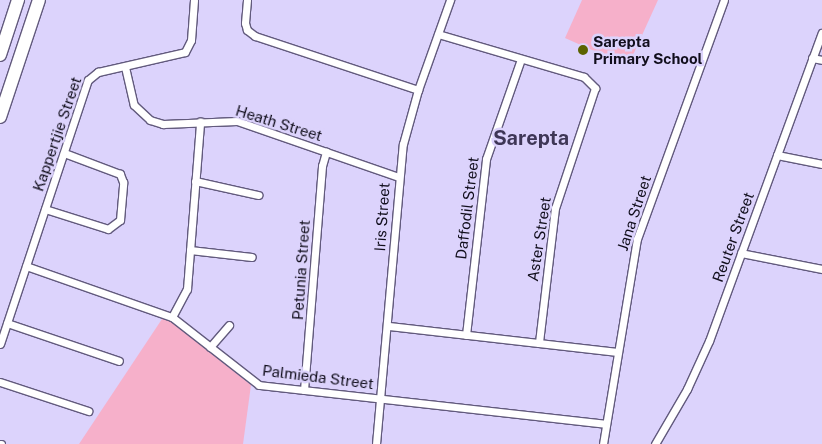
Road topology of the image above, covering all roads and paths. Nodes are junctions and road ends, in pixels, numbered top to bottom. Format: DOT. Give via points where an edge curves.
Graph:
graph roads {
  1 [pos="18,0"];
  2 [pos="39,0"];
  3 [pos="194,0"];
  4 [pos="247,0"];
  5 [pos="450,0"];
  6 [pos="724,0"];
  7 [pos="822,33"];
  8 [pos="438,34"];
  9 [pos="0,55"];
  10 [pos="812,58"];
  11 [pos="521,59"];
  12 [pos="822,60"];
  13 [pos="125,67"];
  14 [pos="418,90"];
  15 [pos="0,117"];
  16 [pos="200,122"];
  17 [pos="326,152"];
  18 [pos="64,153"];
  19 [pos="777,155"];
  20 [pos="822,164"];
  21 [pos="398,177"];
  22 [pos="195,181"];
  23 [pos="258,195"];
  24 [pos="45,209"];
  25 [pos="190,250"];
  26 [pos="741,253"];
  27 [pos="252,257"];
  28 [pos="26,266"];
  29 [pos="822,269"];
  30 [pos="172,316"];
  31 [pos="7,323"];
  32 [pos="229,325"];
  33 [pos="389,326"];
  34 [pos="466,335"];
  35 [pos="539,343"];
  36 [pos="0,344"];
  37 [pos="210,347"];
  38 [pos="618,352"];
  39 [pos="119,361"];
  40 [pos="0,382"];
  41 [pos="304,390"];
  42 [pos="381,399"];
  43 [pos="88,411"];
  44 [pos="606,424"];
  45 [pos="376,444"];
  46 [pos="603,444"];
  47 [pos="655,444"];
  1 -- 9 [label="highway"];
  2 -- 15 [label="highway"];
  3 -- 13 [label="street, Kappertjie Street" via="191,40 185,52"];
  4 -- 14 [label="street" via="245,23 247,30 255,36"];
  5 -- 8 [label="street, Iris Street"];
  6 -- 38 [label="street, Jana Street" via="637,239"];
  7 -- 10 [label="street, Reuter Street"];
  8 -- 11 [label="street"];
  8 -- 14 [label="street, Iris Street"];
  10 -- 12 [label="street"];
  10 -- 19 [label="street, Reuter Street"];
  11 -- 34 [label="street, Daffodil Street" via="486,159"];
  11 -- 35 [label="street, Aster Street" via="584,77 594,84 595,94 555,208"];
  13 -- 16 [label="street, Heath Street" via="134,105 141,114 163,124"];
  13 -- 18 [label="street, Kappertjie Street" via="98,72 88,80"];
  14 -- 21 [label="street, Iris Street" via="405,132"];
  16 -- 17 [label="street, Heath Street" via="237,121"];
  16 -- 22 [label="street"];
  17 -- 21 [label="street, Heath Street"];
  17 -- 41 [label="street, Petunia Street" via="322,166"];
  18 -- 24 [label="street, Kappertjie Street"];
  18 -- 24 [label="street" via="120,174 123,182 120,220 115,227 104,228"];
  19 -- 20 [label="street"];
  19 -- 26 [label="street, Reuter Street"];
  21 -- 33 [label="street, Iris Street"];
  22 -- 23 [label="street"];
  22 -- 25 [label="street"];
  24 -- 28 [label="street, Kappertjie Street"];
  25 -- 27 [label="street"];
  25 -- 30 [label="street" via="186,293"];
  26 -- 29 [label="street"];
  26 -- 47 [label="street, Reuter Street" via="702,357"];
  28 -- 30 [label="street, Palmieda Street"];
  28 -- 31 [label="street, Kappertjie Street"];
  30 -- 37 [label="street, Palmieda Street"];
  31 -- 36 [label="street, Kappertjie Street"];
  31 -- 39 [label="street"];
  32 -- 37 [label="street"];
  33 -- 34 [label="street"];
  33 -- 42 [label="street, Iris Street"];
  34 -- 35 [label="street"];
  35 -- 38 [label="street"];
  37 -- 41 [label="street, Palmieda Street" via="253,382"];
  38 -- 44 [label="street, Jana Street"];
  40 -- 43 [label="street"];
  41 -- 42 [label="street, Palmieda Street"];
  42 -- 44 [label="street, Palmieda Street"];
  42 -- 45 [label="street, Iris Street"];
  44 -- 46 [label="street, Jana Street"];
}
